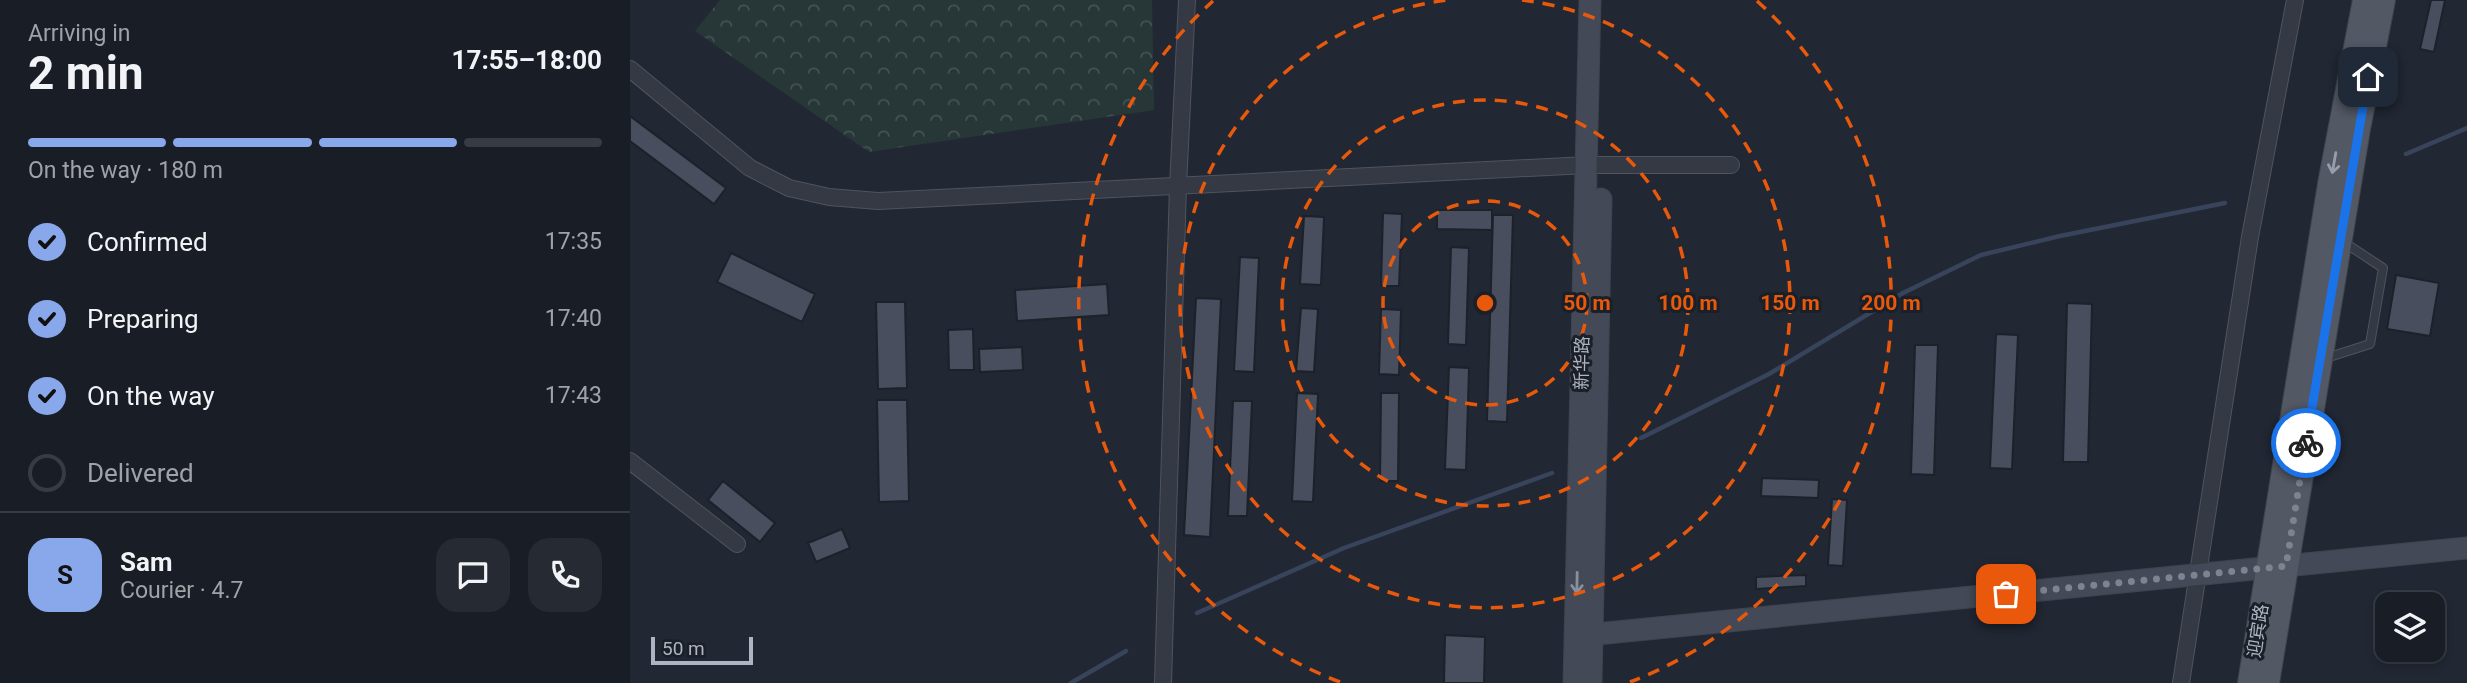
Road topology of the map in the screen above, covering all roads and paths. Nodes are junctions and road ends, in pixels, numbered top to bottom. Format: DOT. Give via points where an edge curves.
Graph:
graph roads {
  1 [pos="1187,0"];
  2 [pos="1590,0"];
  3 [pos="1604,0"];
  4 [pos="2295,0"];
  5 [pos="2365,0"];
  6 [pos="2383,0"];
  7 [pos="630,69"];
  8 [pos="1594,165"];
  9 [pos="1731,165"];
  10 [pos="1178,186"];
  11 [pos="2340,239"];
  12 [pos="2320,360"];
  13 [pos="630,461"];
  14 [pos="737,544"];
  15 [pos="2467,548"];
  16 [pos="2278,567"];
  17 [pos="2199,575"];
  18 [pos="1584,635"];
  19 [pos="1163,683"];
  20 [pos="1574,683"];
  21 [pos="1591,683"];
  22 [pos="2181,683"];
  23 [pos="2250,683"];
  24 [pos="2267,683"];
  1 -- 10 [label="street"];
  2 -- 8 [label="main road, 新华路"];
  3 -- 8 [label="main road, 新华路"];
  4 -- 17 [label="street" via="2250,237"];
  5 -- 16 [label="main road, 迎宾路, one-way" via="2330,184"];
  6 -- 11 [label="main road, 迎宾路"];
  7 -- 10 [label="street" via="750,167 789,188 829,197 878,201"];
  8 -- 9 [label="street"];
  8 -- 10 [label="street"];
  8 -- 18 [label="main road, 新华路"];
  10 -- 19 [label="street"];
  11 -- 12 [label="main road, 迎宾路"];
  11 -- 12 [label="lane" via="2384,268 2370,344"];
  12 -- 16 [label="main road, 迎宾路"];
  13 -- 14 [label="street"];
  15 -- 16 [label="main road"];
  16 -- 17 [label="main road"];
  16 -- 23 [label="main road, 迎宾路"];
  16 -- 24 [label="main road, 迎宾路"];
  17 -- 18 [label="main road"];
  17 -- 22 [label="street"];
  18 -- 20 [label="main road, 新华路"];
  18 -- 21 [label="main road, 新华路"];
}
